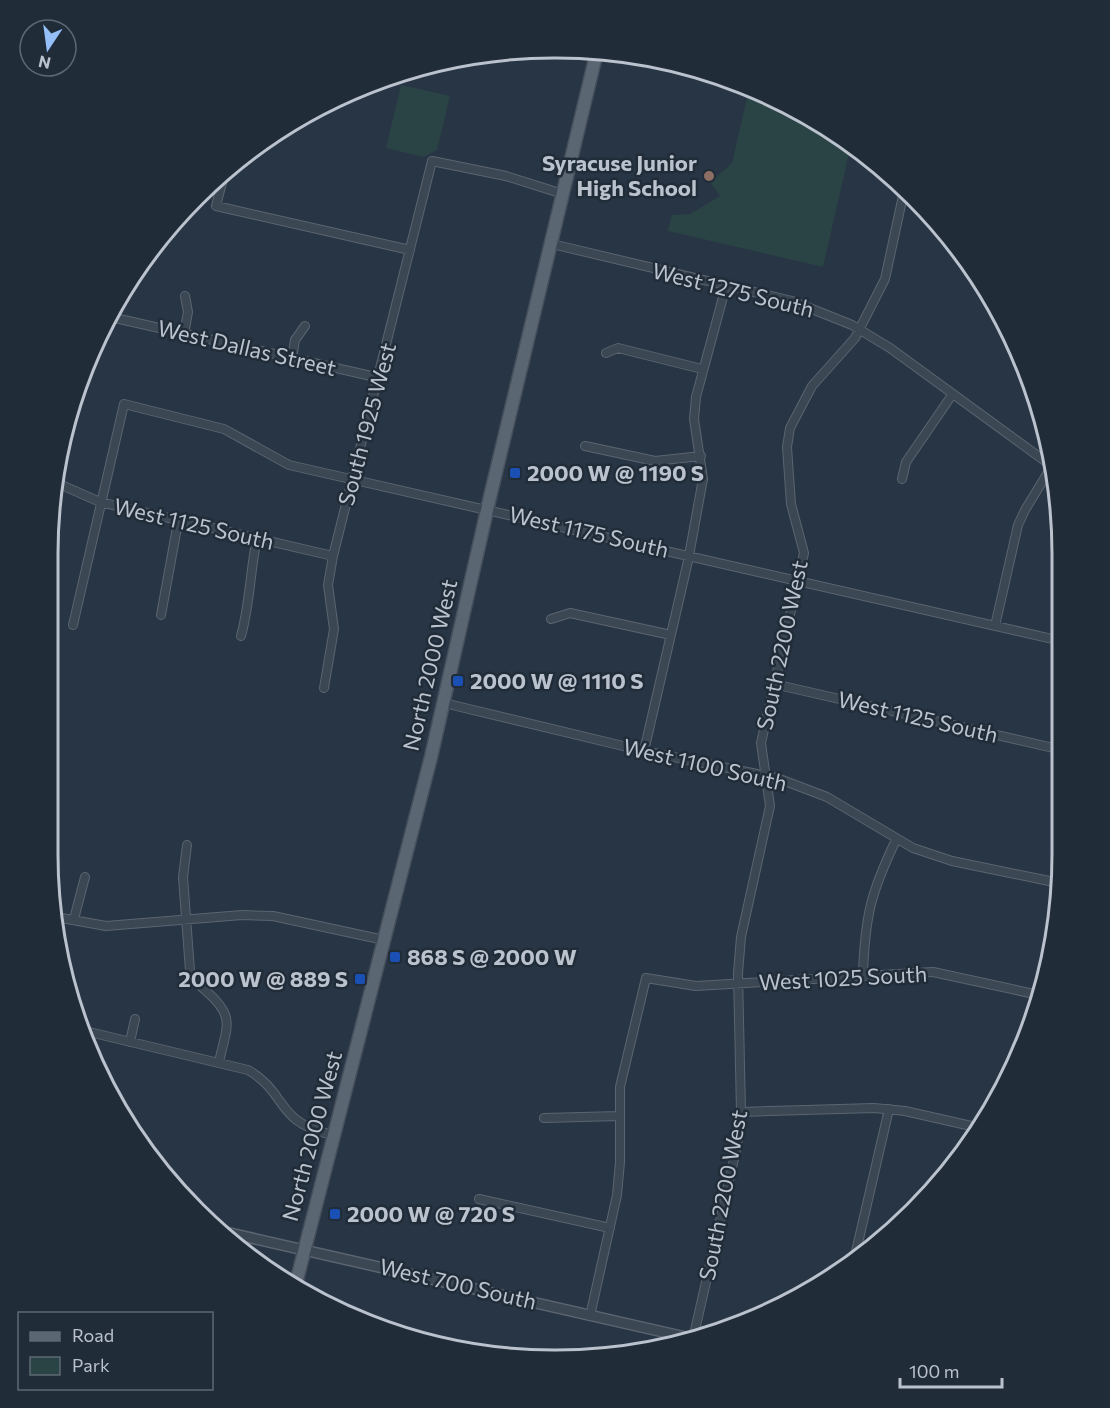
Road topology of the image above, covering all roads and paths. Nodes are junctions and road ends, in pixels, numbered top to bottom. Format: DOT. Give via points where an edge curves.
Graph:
graph roads {
  1 [pos="595,61"];
  2 [pos="220,189"];
  3 [pos="563,194"];
  4 [pos="902,200"];
  5 [pos="552,244"];
  6 [pos="410,250"];
  7 [pos="726,286"];
  8 [pos="185,296"];
  9 [pos="119,319"];
  10 [pos="305,326"];
  11 [pos="860,330"];
  12 [pos="184,334"];
  13 [pos="606,353"];
  14 [pos="292,359"];
  15 [pos="702,369"];
  16 [pos="380,378"];
  17 [pos="952,395"];
  18 [pos="585,446"];
  19 [pos="701,456"];
  20 [pos="1042,459"];
  21 [pos="1045,477"];
  22 [pos="902,479"];
  23 [pos="352,480"];
  24 [pos="64,486"];
  25 [pos="100,502"];
  26 [pos="487,509"];
  27 [pos="178,522"];
  28 [pos="258,538"];
  29 [pos="688,555"];
  30 [pos="333,556"];
  31 [pos="798,579"];
  32 [pos="161,615"];
  33 [pos="551,619"];
  34 [pos="73,625"];
  35 [pos="995,626"];
  36 [pos="671,635"];
  37 [pos="241,636"];
  38 [pos="1052,639"];
  39 [pos="774,684"];
  40 [pos="324,688"];
  41 [pos="444,703"];
  42 [pos="1052,748"];
  43 [pos="644,751"];
  44 [pos="767,776"];
  45 [pos="896,840"];
  46 [pos="187,844"];
  47 [pos="85,877"];
  48 [pos="1050,881"];
  49 [pos="63,918"];
  50 [pos="74,919"];
  51 [pos="186,920"];
  52 [pos="384,940"];
  53 [pos="864,974"];
  54 [pos="738,983"];
  55 [pos="1031,994"];
  56 [pos="135,1019"];
  57 [pos="92,1033"];
  58 [pos="130,1042"];
  59 [pos="219,1062"];
  60 [pos="889,1109"];
  61 [pos="741,1112"];
  62 [pos="618,1116"];
  63 [pos="544,1118"];
  64 [pos="970,1126"];
  65 [pos="333,1135"];
  66 [pos="479,1199"];
  67 [pos="610,1228"];
  68 [pos="238,1235"];
  69 [pos="857,1247"];
  70 [pos="304,1248"];
  71 [pos="297,1277"];
  72 [pos="590,1316"];
  73 [pos="696,1329"];
  74 [pos="675,1335"];
  1 -- 3 [label="main road, North 2000 West"];
  2 -- 6 [label="street" via="216,206"];
  3 -- 5 [label="main road, North 2000 West"];
  3 -- 6 [label="street, South 1925 West" via="506,176 432,161"];
  4 -- 11 [label="street, South 2200 West" via="885,279"];
  5 -- 7 [label="street, West 1275 South"];
  5 -- 26 [label="main road, North 2000 West"];
  6 -- 16 [label="street, South 1925 West"];
  7 -- 11 [label="street, West 1275 South" via="792,301"];
  7 -- 15 [label="street"];
  8 -- 12 [label="street" via="188,312"];
  9 -- 12 [label="street, West Dallas Street"];
  10 -- 14 [label="street" via="296,340"];
  11 -- 17 [label="street, West 1275 South"];
  11 -- 31 [label="street, South 2200 West" via="812,386 790,428 790,494 804,553"];
  12 -- 14 [label="street, West Dallas Street"];
  13 -- 15 [label="street" via="618,348"];
  14 -- 16 [label="street, West Dallas Street"];
  15 -- 19 [label="street" via="694,419"];
  16 -- 23 [label="street, South 1925 West"];
  17 -- 20 [label="street, West 1275 South"];
  17 -- 22 [label="street" via="906,462"];
  18 -- 19 [label="street" via="655,461"];
  19 -- 29 [label="street" via="703,479"];
  21 -- 35 [label="street" via="1018,525"];
  23 -- 25 [label="street, West 1175 South" via="290,465 224,429 123,404"];
  23 -- 26 [label="street, West 1175 South"];
  23 -- 30 [label="street, South 1925 West"];
  24 -- 25 [label="street, West 1125 South"];
  25 -- 27 [label="street, West 1125 South"];
  25 -- 34 [label="street"];
  26 -- 29 [label="street, West 1175 South"];
  26 -- 41 [label="main road, North 2000 West"];
  27 -- 28 [label="street, West 1125 South"];
  27 -- 32 [label="street"];
  28 -- 30 [label="street, West 1125 South"];
  28 -- 37 [label="street"];
  29 -- 31 [label="street, West 1175 South"];
  29 -- 36 [label="street"];
  30 -- 40 [label="street, South 1925 West" via="327,585 334,630"];
  31 -- 35 [label="street, West 1175 South"];
  31 -- 39 [label="street, South 2200 West"];
  33 -- 36 [label="street" via="570,613"];
  35 -- 38 [label="street, West 1175 South"];
  36 -- 43 [label="street"];
  39 -- 42 [label="street, West 1125 South"];
  39 -- 44 [label="street, South 2200 West" via="761,743"];
  41 -- 43 [label="street, West 1100 South"];
  41 -- 52 [label="main road, North 2000 West"];
  43 -- 44 [label="street, West 1100 South"];
  44 -- 45 [label="street, West 1100 South" via="827,797"];
  44 -- 54 [label="street, South 2200 West" via="770,806 741,937"];
  45 -- 48 [label="street, West 1100 South" via="952,861"];
  45 -- 53 [label="street" via="870,899"];
  46 -- 51 [label="street" via="183,877"];
  47 -- 50 [label="street"];
  49 -- 50 [label="street"];
  50 -- 51 [label="street" via="106,926"];
  51 -- 52 [label="street" via="273,916"];
  51 -- 59 [label="street" via="192,976 223,1006 227,1017"];
  52 -- 65 [label="main road, North 2000 West"];
  53 -- 54 [label="street, West 1025 South"];
  53 -- 55 [label="street, West 1025 South" via="933,972"];
  54 -- 61 [label="street, South 2200 West"];
  54 -- 62 [label="street, West 1025 South" via="696,986 646,978 620,1087"];
  56 -- 58 [label="street"];
  57 -- 58 [label="street"];
  58 -- 59 [label="street"];
  59 -- 65 [label="street" via="255,1074 292,1118 315,1131"];
  60 -- 61 [label="street"];
  60 -- 64 [label="street"];
  60 -- 69 [label="street"];
  61 -- 73 [label="street, South 2200 West"];
  62 -- 63 [label="street"];
  62 -- 67 [label="street" via="620,1162"];
  65 -- 70 [label="main road, North 2000 West"];
  66 -- 67 [label="street"];
  67 -- 72 [label="street"];
  68 -- 70 [label="street, West 700 South"];
  70 -- 71 [label="main road, North 2000 West"];
  70 -- 72 [label="street, West 700 South"];
  72 -- 74 [label="street, West 700 South"];
}
